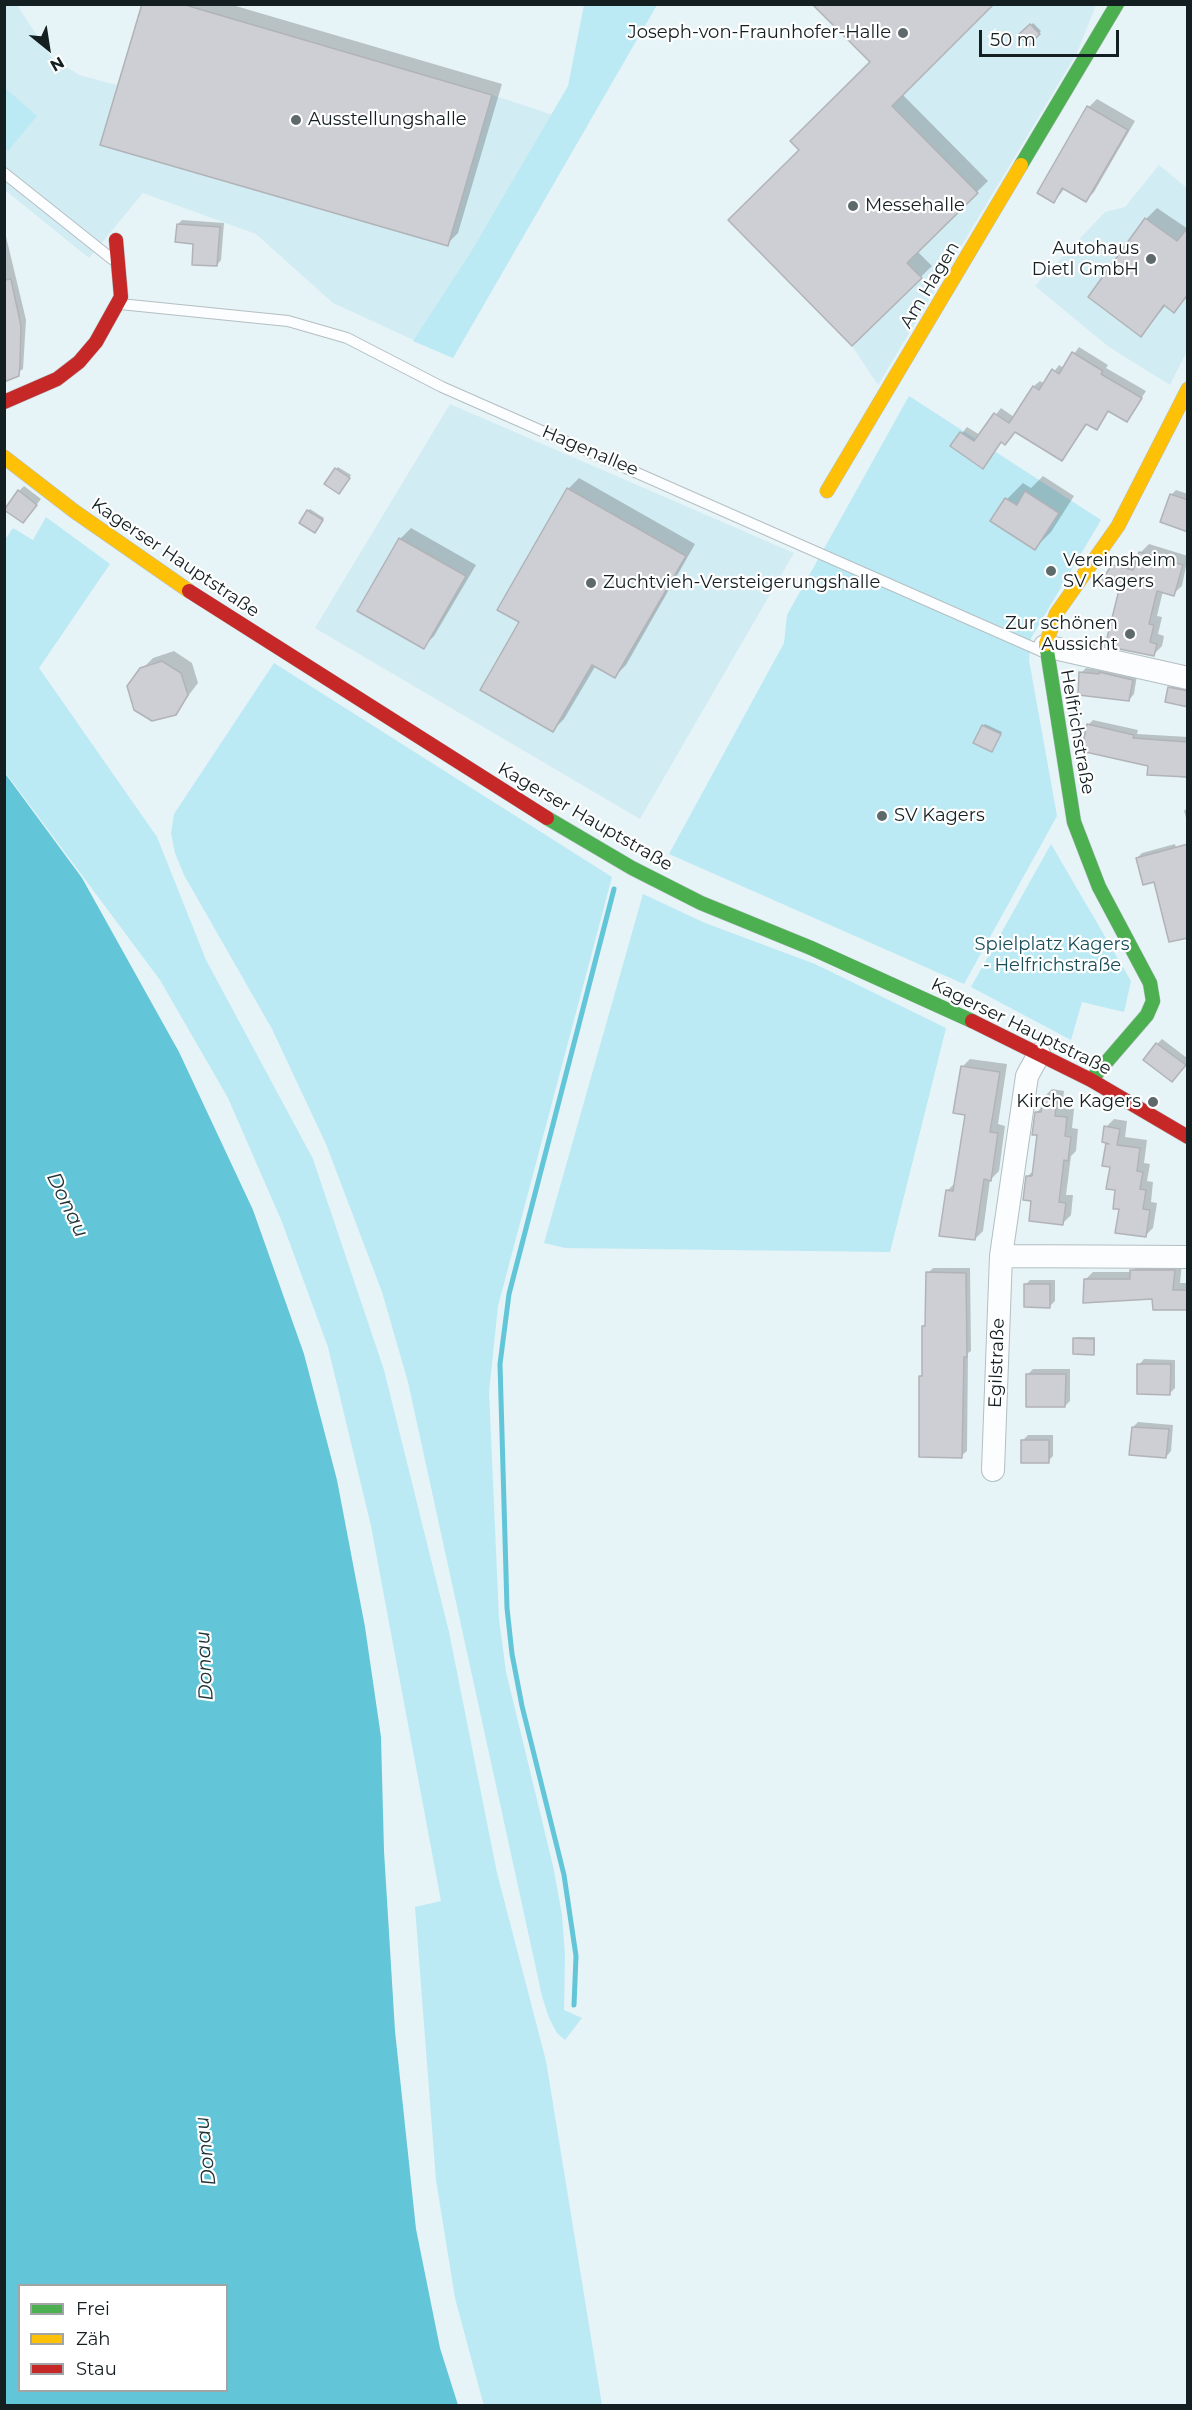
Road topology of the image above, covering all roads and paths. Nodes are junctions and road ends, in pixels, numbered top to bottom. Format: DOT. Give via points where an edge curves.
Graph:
graph roads {
  1 [pos="1117,4"];
  2 [pos="4,173"];
  3 [pos="116,240"];
  4 [pos="119,265"];
  5 [pos="119,304"];
  6 [pos="1188,389"];
  7 [pos="4,402"];
  8 [pos="4,457"];
  9 [pos="827,491"];
  10 [pos="1045,650"];
  11 [pos="1188,678"];
  12 [pos="1039,1054"];
  13 [pos="1091,1080"];
  14 [pos="1188,1119"];
  15 [pos="1182,1133"];
  16 [pos="1000,1256"];
  17 [pos="1188,1257"];
  18 [pos="993,1470"];
  1 -- 9 [label="street, Am Hagen"];
  2 -- 4 [label="lane"];
  3 -- 4 [label="street"];
  4 -- 5 [label="street"];
  5 -- 7 [label="street" via="79,362 57,379"];
  5 -- 10 [label="lane, Hagenallee" via="288,321 347,338 442,387"];
  6 -- 10 [label="street, Helfrichstraße" via="1118,526 1056,614"];
  8 -- 12 [label="street, Kagerser Hauptstraße" via="74,511 266,642 569,832 701,903 957,1013"];
  10 -- 11 [label="street, Hagenallee"];
  10 -- 13 [label="street, Helfrichstraße" via="1074,822 1099,887 1157,1003"];
  12 -- 13 [label="street, Kagerser Hauptstraße"];
  12 -- 16 [label="street, Egilstraße" via="1027,1076"];
  13 -- 15 [label="street, Kagerser Hauptstraße"];
  14 -- 15 [label="lane"];
  16 -- 17 [label="street"];
  16 -- 18 [label="street, Egilstraße"];
}
